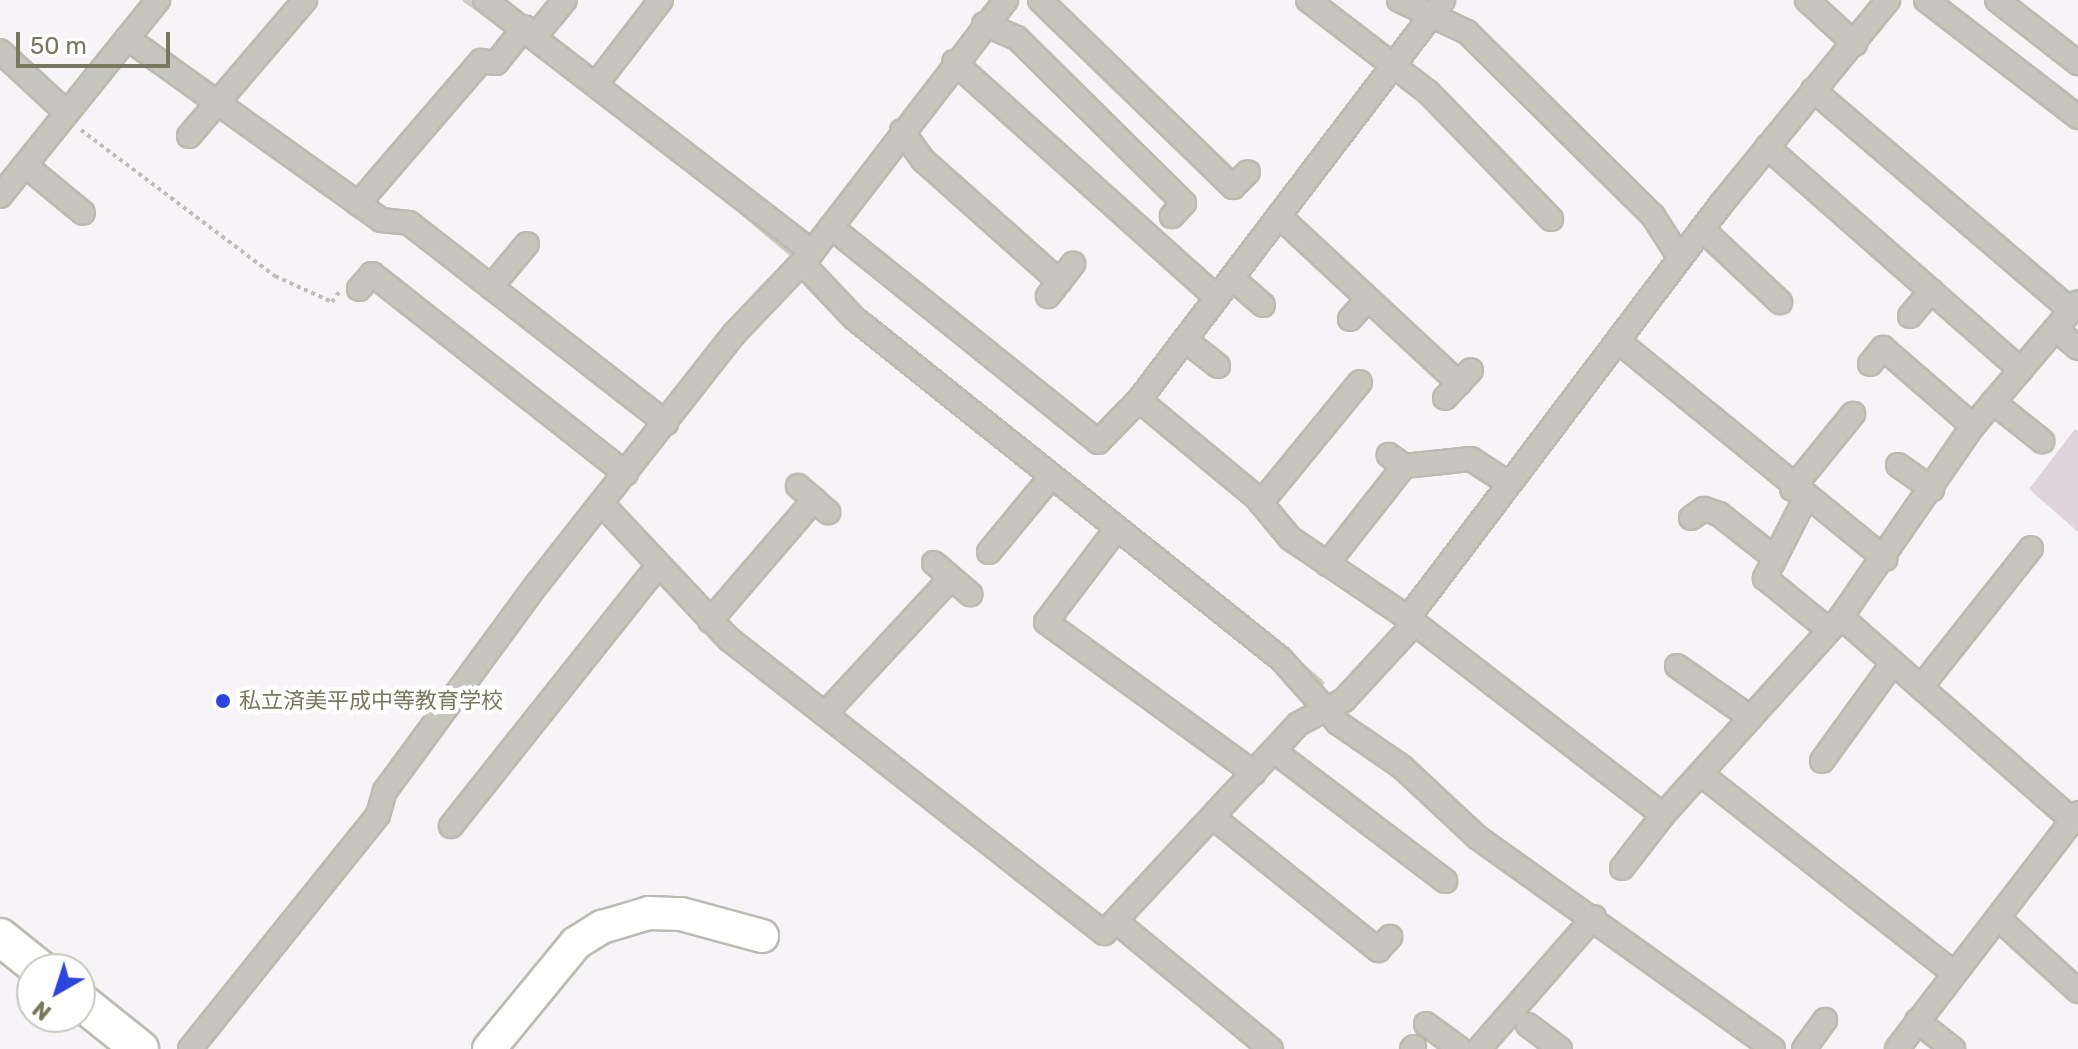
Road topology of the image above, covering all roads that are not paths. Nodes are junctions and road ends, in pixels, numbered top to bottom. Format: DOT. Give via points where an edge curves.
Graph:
graph roads {
  1 [pos="158,0"];
  2 [pos="173,0"];
  3 [pos="305,0"];
  4 [pos="485,0"];
  5 [pos="565,0"];
  6 [pos="661,0"];
  7 [pos="1006,0"];
  8 [pos="1040,0"];
  9 [pos="1308,0"];
  10 [pos="1399,0"];
  11 [pos="1807,0"];
  12 [pos="1888,0"];
  13 [pos="1926,0"];
  14 [pos="1997,0"];
  15 [pos="1438,7"];
  16 [pos="984,24"];
  17 [pos="524,34"];
  18 [pos="132,42"];
  19 [pos="1855,44"];
  20 [pos="0,51"];
  21 [pos="954,62"];
  22 [pos="2078,63"];
  23 [pos="1390,69"];
  24 [pos="597,83"];
  25 [pos="1813,90"];
  26 [pos="216,102"];
  27 [pos="66,115"];
  28 [pos="2078,117"];
  29 [pos="902,131"];
  30 [pos="189,136"];
  31 [pos="1767,147"];
  32 [pos="25,165"];
  33 [pos="1248,172"];
  34 [pos="0,196"];
  35 [pos="358,204"];
  36 [pos="83,213"];
  37 [pos="1536,213"];
  38 [pos="1172,216"];
  39 [pos="1279,216"];
  40 [pos="831,227"];
  41 [pos="1702,229"];
  42 [pos="527,244"];
  43 [pos="807,258"];
  44 [pos="1680,258"];
  45 [pos="1232,278"];
  46 [pos="1060,281"];
  47 [pos="354,284"];
  48 [pos="491,287"];
  49 [pos="1931,291"];
  50 [pos="1217,298"];
  51 [pos="1368,299"];
  52 [pos="1780,302"];
  53 [pos="1263,305"];
  54 [pos="2075,306"];
  55 [pos="1910,316"];
  56 [pos="1350,319"];
  57 [pos="2056,329"];
  58 [pos="1185,340"];
  59 [pos="1618,341"];
  60 [pos="2078,348"];
  61 [pos="1870,364"];
  62 [pos="1218,366"];
  63 [pos="2021,370"];
  64 [pos="1360,382"];
  65 [pos="1458,384"];
  66 [pos="1139,400"];
  67 [pos="1993,402"];
  68 [pos="1853,414"];
  69 [pos="666,423"];
  70 [pos="1973,426"];
  71 [pos="2042,441"];
  72 [pos="1898,465"];
  73 [pos="626,474"];
  74 [pos="1050,478"];
  75 [pos="1508,483"];
  76 [pos="1932,489"];
  77 [pos="1798,494"];
  78 [pos="814,499"];
  79 [pos="1261,503"];
  80 [pos="603,505"];
  81 [pos="1691,518"];
  82 [pos="1115,531"];
  83 [pos="2031,548"];
  84 [pos="989,552"];
  85 [pos="1771,555"];
  86 [pos="1885,559"];
  87 [pos="934,563"];
  88 [pos="1327,564"];
  89 [pos="657,567"];
  90 [pos="951,578"];
  91 [pos="970,594"];
  92 [pos="1411,620"];
  93 [pos="710,621"];
  94 [pos="1833,622"];
  95 [pos="1893,663"];
  96 [pos="1677,666"];
  97 [pos="1921,687"];
  98 [pos="1324,709"];
  99 [pos="825,714"];
  100 [pos="1751,718"];
  101 [pos="1274,751"];
  102 [pos="1822,761"];
  103 [pos="1254,773"];
  104 [pos="1702,775"];
  105 [pos="1663,815"];
  106 [pos="2075,817"];
  107 [pos="1214,818"];
  108 [pos="451,826"];
  109 [pos="1622,868"];
  110 [pos="1445,881"];
  111 [pos="1594,917"];
  112 [pos="1998,918"];
  113 [pos="1118,923"];
  114 [pos="762,936"];
  115 [pos="0,937"];
  116 [pos="1390,937"];
  117 [pos="20,953"];
  118 [pos="1954,973"];
  119 [pos="2078,991"];
  120 [pos="96,1014"];
  121 [pos="1825,1020"];
  122 [pos="1917,1021"];
  123 [pos="1426,1024"];
  124 [pos="140,1049"];
  125 [pos="190,1049"];
  126 [pos="489,1049"];
  127 [pos="1271,1049"];
  128 [pos="1460,1049"];
  129 [pos="1479,1049"];
  130 [pos="1773,1049"];
  131 [pos="1804,1049"];
  132 [pos="1897,1049"];
  133 [pos="1953,1049"];
  1 -- 18 [label="street"];
  2 -- 18 [label="street"];
  3 -- 26 [label="street"];
  4 -- 17 [label="street"];
  5 -- 17 [label="street"];
  6 -- 24 [label="street"];
  7 -- 16 [label="street"];
  8 -- 33 [label="street" via="1112,55 1180,120 1233,187"];
  9 -- 23 [label="street"];
  10 -- 15 [label="street"];
  11 -- 19 [label="street"];
  12 -- 19 [label="street"];
  13 -- 28 [label="street"];
  14 -- 22 [label="street"];
  15 -- 23 [label="street"];
  15 -- 44 [label="street" via="1653,216"];
  16 -- 21 [label="street"];
  16 -- 38 [label="street" via="1017,38 1050,85 1123,157 1184,203"];
  17 -- 24 [label="street"];
  17 -- 35 [label="street" via="496,63 481,61"];
  18 -- 26 [label="street"];
  18 -- 27 [label="street"];
  19 -- 25 [label="street"];
  20 -- 27 [label="street"];
  21 -- 29 [label="street"];
  21 -- 50 [label="street"];
  23 -- 37 [label="street" via="1414,81 1464,142"];
  23 -- 39 [label="street"];
  24 -- 43 [label="street"];
  25 -- 31 [label="street"];
  25 -- 54 [label="street"];
  26 -- 30 [label="street"];
  26 -- 35 [label="street"];
  27 -- 32 [label="street"];
  29 -- 40 [label="street"];
  29 -- 46 [label="street" via="954,202"];
  31 -- 41 [label="street"];
  31 -- 49 [label="street"];
  32 -- 34 [label="street"];
  32 -- 36 [label="street"];
  35 -- 48 [label="street" via="387,224 409,223"];
  39 -- 45 [label="street"];
  39 -- 51 [label="street"];
  40 -- 43 [label="street"];
  40 -- 66 [label="street" via="1098,442"];
  41 -- 44 [label="street"];
  41 -- 52 [label="street"];
  42 -- 48 [label="street"];
  43 -- 69 [label="street" via="734,334"];
  43 -- 74 [label="street" via="854,318"];
  44 -- 59 [label="street"];
  45 -- 50 [label="street"];
  45 -- 53 [label="street"];
  47 -- 73 [label="street" via="372,274"];
  48 -- 69 [label="street"];
  49 -- 55 [label="street"];
  49 -- 63 [label="street"];
  50 -- 58 [label="street"];
  51 -- 56 [label="street"];
  51 -- 65 [label="street"];
  54 -- 57 [label="street"];
  57 -- 60 [label="street"];
  57 -- 63 [label="street"];
  58 -- 62 [label="street"];
  58 -- 66 [label="street"];
  59 -- 75 [label="street"];
  59 -- 77 [label="street"];
  61 -- 70 [label="street" via="1883,348"];
  63 -- 67 [label="street"];
  64 -- 79 [label="street" via="1354,407"];
  66 -- 79 [label="street"];
  67 -- 70 [label="street"];
  67 -- 71 [label="street"];
  68 -- 77 [label="street"];
  69 -- 73 [label="street"];
  70 -- 76 [label="street"];
  72 -- 76 [label="street"];
  73 -- 80 [label="street"];
  74 -- 82 [label="street"];
  74 -- 84 [label="street"];
  75 -- 88 [label="street" via="1471,459 1397,461"];
  75 -- 92 [label="street"];
  76 -- 86 [label="street"];
  77 -- 85 [label="street"];
  77 -- 86 [label="street"];
  78 -- 93 [label="street"];
  79 -- 88 [label="street" via="1290,538"];
  80 -- 89 [label="street"];
  80 -- 125 [label="street" via="403,766 378,815"];
  81 -- 85 [label="street" via="1704,509 1719,514"];
  82 -- 98 [label="street" via="1281,659"];
  82 -- 103 [label="street" via="1046,622"];
  83 -- 97 [label="street"];
  85 -- 94 [label="street" via="1765,578"];
  86 -- 94 [label="street"];
  87 -- 90 [label="street"];
  88 -- 92 [label="street"];
  89 -- 93 [label="street"];
  89 -- 108 [label="street" via="583,644 512,732 460,798"];
  90 -- 91 [label="street"];
  90 -- 99 [label="street"];
  92 -- 98 [label="street" via="1344,700"];
  92 -- 105 [label="street"];
  93 -- 99 [label="street"];
  94 -- 95 [label="street"];
  94 -- 100 [label="street"];
  95 -- 97 [label="street"];
  95 -- 102 [label="street"];
  96 -- 100 [label="street"];
  97 -- 106 [label="street"];
  98 -- 101 [label="street"];
  98 -- 111 [label="street" via="1477,837"];
  99 -- 113 [label="street" via="1104,933"];
  100 -- 104 [label="street"];
  101 -- 103 [label="street"];
  101 -- 110 [label="street"];
  103 -- 107 [label="street"];
  104 -- 105 [label="street"];
  104 -- 118 [label="street"];
  105 -- 109 [label="street"];
  106 -- 112 [label="street"];
  107 -- 113 [label="street"];
  107 -- 116 [label="street" via="1296,898 1378,950"];
  111 -- 129 [label="street"];
  111 -- 130 [label="street"];
  112 -- 118 [label="street"];
  112 -- 119 [label="street"];
  113 -- 127 [label="street"];
  114 -- 126 [label="street" via="681,914 649,913 602,927 576,943"];
  115 -- 117 [label="main road"];
  118 -- 122 [label="street"];
  120 -- 124 [label="main road"];
  121 -- 131 [label="street"];
  122 -- 132 [label="street"];
  122 -- 133 [label="street"];
  123 -- 128 [label="street"];
}
